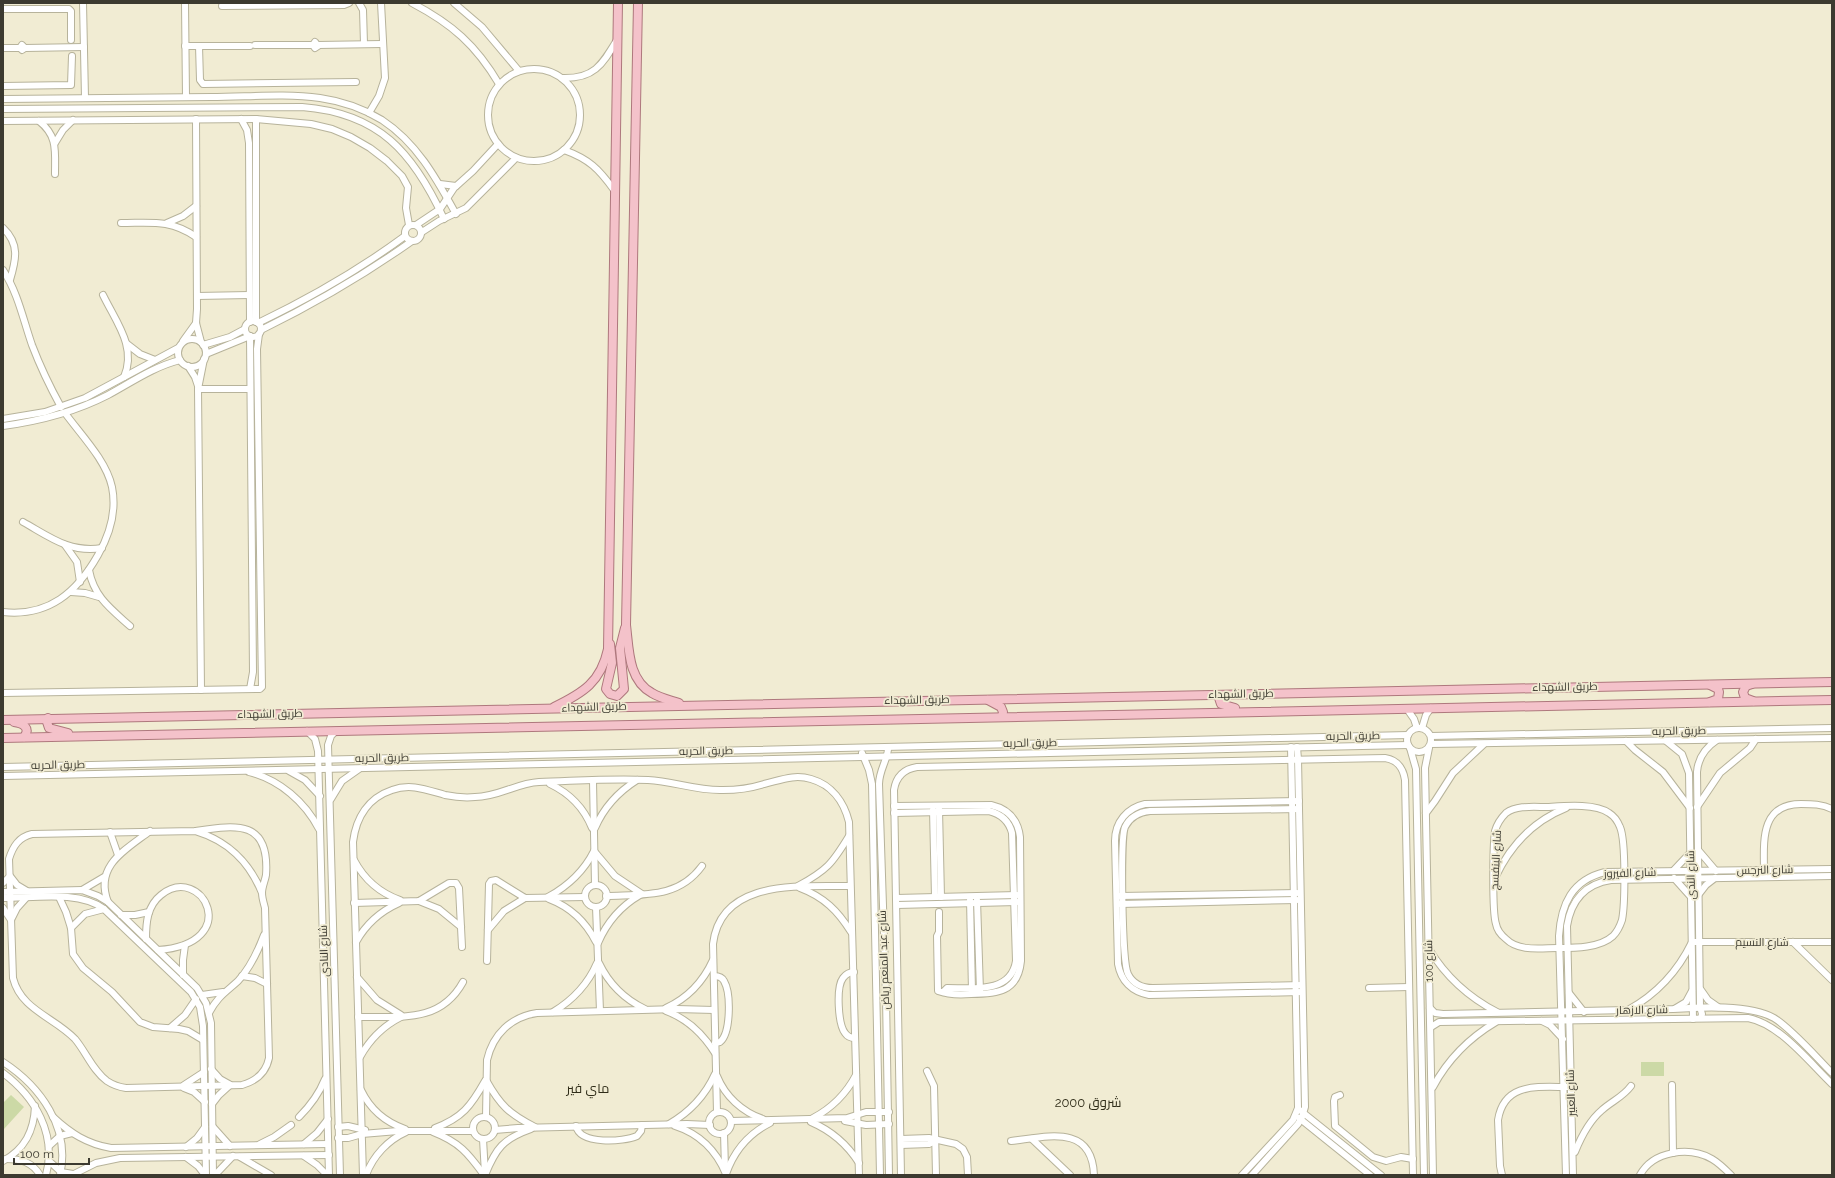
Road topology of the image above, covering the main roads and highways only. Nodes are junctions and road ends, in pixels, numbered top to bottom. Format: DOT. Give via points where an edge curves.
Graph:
graph roads {
  1 [pos="618,3"];
  2 [pos="638,3"];
  3 [pos="626,625"];
  4 [pos="608,639"];
  5 [pos="1832,682"];
  6 [pos="1708,684"];
  7 [pos="1753,684"];
  8 [pos="1220,695"];
  9 [pos="984,698"];
  10 [pos="1832,700"];
  11 [pos="1709,702"];
  12 [pos="1754,702"];
  13 [pos="685,705"];
  14 [pos="550,709"];
  15 [pos="1247,712"];
  16 [pos="1002,717"];
  17 [pos="48,718"];
  18 [pos="3,720"];
  19 [pos="78,736"];
  20 [pos="24,737"];
  21 [pos="3,738"];
  1 -- 4 [label="main road"];
  2 -- 3 [label="main road"];
  3 -- 4 [label="main road" via="620,648 624,689 617,696 610,694 606,689 612,659"];
  3 -- 13 [label="main road" via="632,665 640,683 656,695"];
  4 -- 14 [label="main road" via="606,658 592,684 577,696"];
  5 -- 7 [label="main road, طريق الشهداء"];
  6 -- 7 [label="main road, طريق الشهداء"];
  6 -- 8 [label="main road, طريق الشهداء"];
  6 -- 11 [label="main road" via="1719,692 1718,699"];
  7 -- 12 [label="main road" via="1746,686 1743,692 1745,698"];
  8 -- 9 [label="main road, طريق الشهداء"];
  8 -- 15 [label="main road" via="1219,701 1223,706"];
  9 -- 13 [label="main road, طريق الشهداء"];
  9 -- 16 [label="main road" via="1000,705 1003,710"];
  10 -- 12 [label="main road, طريق الشهداء"];
  11 -- 12 [label="main road, طريق الشهداء"];
  11 -- 15 [label="main road, طريق الشهداء"];
  13 -- 14 [label="main road, طريق الشهداء"];
  14 -- 17 [label="main road, طريق الشهداء"];
  15 -- 16 [label="main road, طريق الشهداء"];
  16 -- 19 [label="main road, طريق الشهداء"];
  17 -- 18 [label="main road, طريق الشهداء"];
  17 -- 19 [label="main road" via="49,728"];
  18 -- 20 [label="main road" via="24,725 27,732"];
  19 -- 20 [label="main road, طريق الشهداء"];
  20 -- 21 [label="main road, طريق الشهداء"];
}
